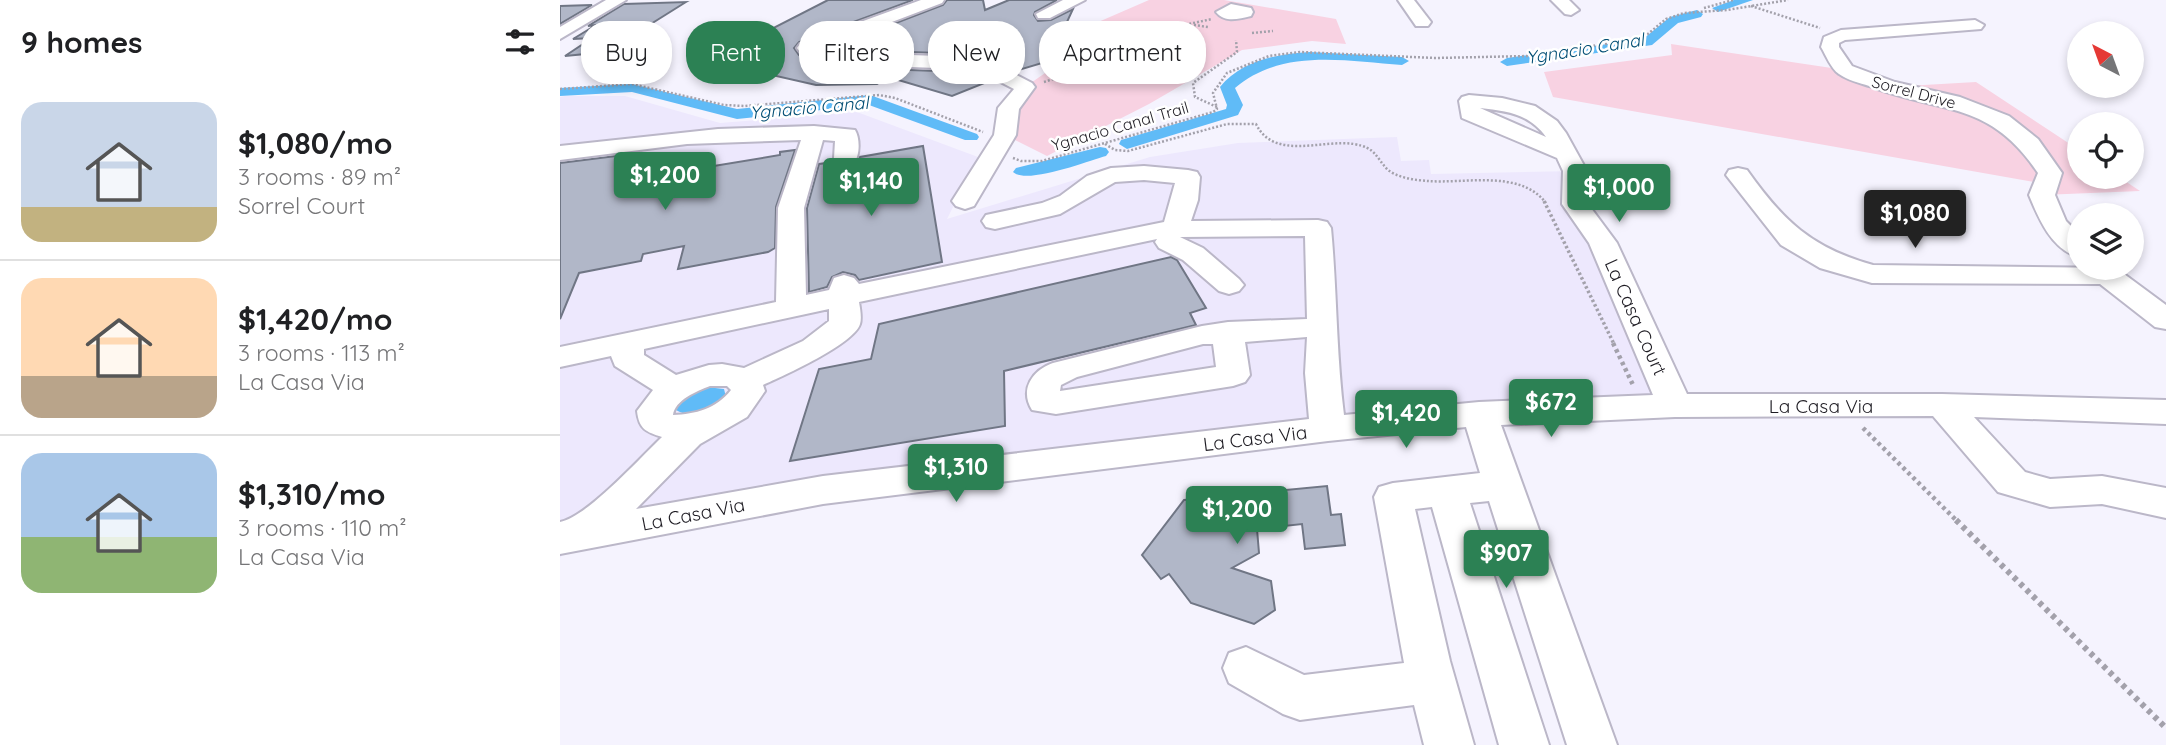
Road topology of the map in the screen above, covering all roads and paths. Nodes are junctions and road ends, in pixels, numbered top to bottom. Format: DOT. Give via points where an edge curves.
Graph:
graph roads {
  1 [pos="618,0"];
  2 [pos="936,0"];
  3 [pos="1077,0"];
  4 [pos="1247,0"];
  5 [pos="1406,0"];
  6 [pos="1733,0"];
  7 [pos="1788,0"];
  8 [pos="1750,6"];
  9 [pos="1701,10"];
  10 [pos="1225,13"];
  11 [pos="1044,14"];
  12 [pos="1204,21"];
  13 [pos="1422,22"];
  14 [pos="1975,25"];
  15 [pos="1273,31"];
  16 [pos="1252,33"];
  17 [pos="560,34"];
  18 [pos="1841,35"];
  19 [pos="1236,40"];
  20 [pos="1039,83"];
  21 [pos="1025,87"];
  22 [pos="560,89"];
  23 [pos="1217,107"];
  24 [pos="1489,121"];
  25 [pos="814,133"];
  26 [pos="1104,143"];
  27 [pos="999,144"];
  28 [pos="560,153"];
  29 [pos="846,158"];
  30 [pos="1738,175"];
  31 [pos="965,201"];
  32 [pos="995,221"];
  33 [pos="1172,235"];
  34 [pos="2067,237"];
  35 [pos="2067,272"];
  36 [pos="2113,280"];
  37 [pos="1228,285"];
  38 [pos="845,290"];
  39 [pos="791,308"];
  40 [pos="2166,320"];
  41 [pos="1322,327"];
  42 [pos="1228,331"];
  43 [pos="629,343"];
  44 [pos="560,357"];
  45 [pos="746,381"];
  46 [pos="676,390"];
  47 [pos="1636,392"];
  48 [pos="1942,405"];
  49 [pos="1675,406"];
  50 [pos="2166,412"];
  51 [pos="1479,414"];
  52 [pos="709,422"];
  53 [pos="664,426"];
  54 [pos="1862,427"];
  55 [pos="1328,429"];
  56 [pos="1504,485"];
  57 [pos="1447,492"];
  58 [pos="2166,503"];
  59 [pos="566,544"];
  60 [pos="1245,668"];
  61 [pos="1432,681"];
  62 [pos="2166,728"];
  63 [pos="1449,745"];
  64 [pos="1524,745"];
  65 [pos="1592,745"];
  1 -- 17 [label="street"];
  2 -- 21 [label="street" via="806,48 858,60 964,63 994,71"];
  3 -- 11 [label="street"];
  4 -- 10 [label="street"];
  5 -- 13 [label="street"];
  6 -- 9 [label="path"];
  7 -- 8 [label="path, Ygnacio Canal Trail"];
  8 -- 9 [label="path, Ygnacio Canal Trail"];
  8 -- 18 [label="path"];
  9 -- 23 [label="path, Ygnacio Canal Trail" via="1666,19 1643,38 1529,56 1435,58 1300,52 1269,56 1227,74 1213,93"];
  10 -- 12 [label="path"];
  14 -- 18 [label="street"];
  15 -- 16 [label="path"];
  18 -- 34 [label="street, Sorrel Drive" via="1830,41 1830,47 1845,70 1889,87 1953,101 2001,121 2030,144 2050,173 2042,195 2054,224"];
  19 -- 23 [label="path" via="1237,52 1193,83 1193,97"];
  20 -- 21 [label="path"];
  21 -- 27 [label="street" via="1009,108"];
  22 -- 27 [label="path, Ygnacio Canal Trail" via="632,84 744,106 895,97 990,135"];
  23 -- 26 [label="path, Ygnacio Canal Trail" via="1207,114"];
  24 -- 49 [label="street, La Casa Court" via="1567,154 1575,171 1575,204 1603,243"];
  25 -- 28 [label="street" via="740,132"];
  25 -- 29 [label="street" via="847,135"];
  25 -- 39 [label="street" via="791,208"];
  26 -- 27 [label="path, Ygnacio Canal Trail" via="1028,162 1011,157"];
  26 -- 47 [label="path" via="1121,151 1134,150 1246,122 1256,124 1260,137 1269,143 1366,147 1377,153 1389,171 1407,178 1496,181 1528,188 1552,213"];
  27 -- 31 [label="street"];
  30 -- 35 [label="street" via="1791,239 1830,262 1872,274"];
  32 -- 33 [label="street" via="1048,212 1102,178 1136,172 1188,177"];
  33 -- 37 [label="street"];
  33 -- 38 [label="street" via="1148,253 1061,270 982,267"];
  33 -- 41 [label="street" via="1318,228"];
  36 -- 40 [label="street"];
  38 -- 39 [label="street"];
  38 -- 45 [label="street" via="845,324 834,335"];
  39 -- 43 [label="street"];
  41 -- 42 [label="street"];
  41 -- 55 [label="street"];
  42 -- 42 [label="street" via="1051,375 1044,383 1044,402 1233,375"];
  43 -- 44 [label="street"];
  43 -- 46 [label="street" via="627,359"];
  45 -- 46 [label="street" via="737,376 714,376"];
  45 -- 52 [label="street" via="748,391 741,402"];
  46 -- 53 [label="street" via="654,411 656,422"];
  48 -- 49 [label="street, La Casa Via"];
  48 -- 50 [label="street, La Casa Via"];
  48 -- 58 [label="street" via="2012,482 2050,494 2102,490"];
  49 -- 51 [label="street, La Casa Via"];
  51 -- 55 [label="street, La Casa Via"];
  51 -- 56 [label="street"];
  52 -- 53 [label="street" via="682,428"];
  52 -- 59 [label="street" via="687,435 616,505"];
  53 -- 59 [label="street" via="594,500"];
  54 -- 62 [label="path"];
  55 -- 59 [label="street, La Casa Via" via="808,492"];
  56 -- 57 [label="street"];
  56 -- 65 [label="street"];
  57 -- 61 [label="street" via="1393,497"];
  57 -- 64 [label="street"];
  60 -- 61 [label="street" via="1300,698"];
  61 -- 63 [label="street"];
}
